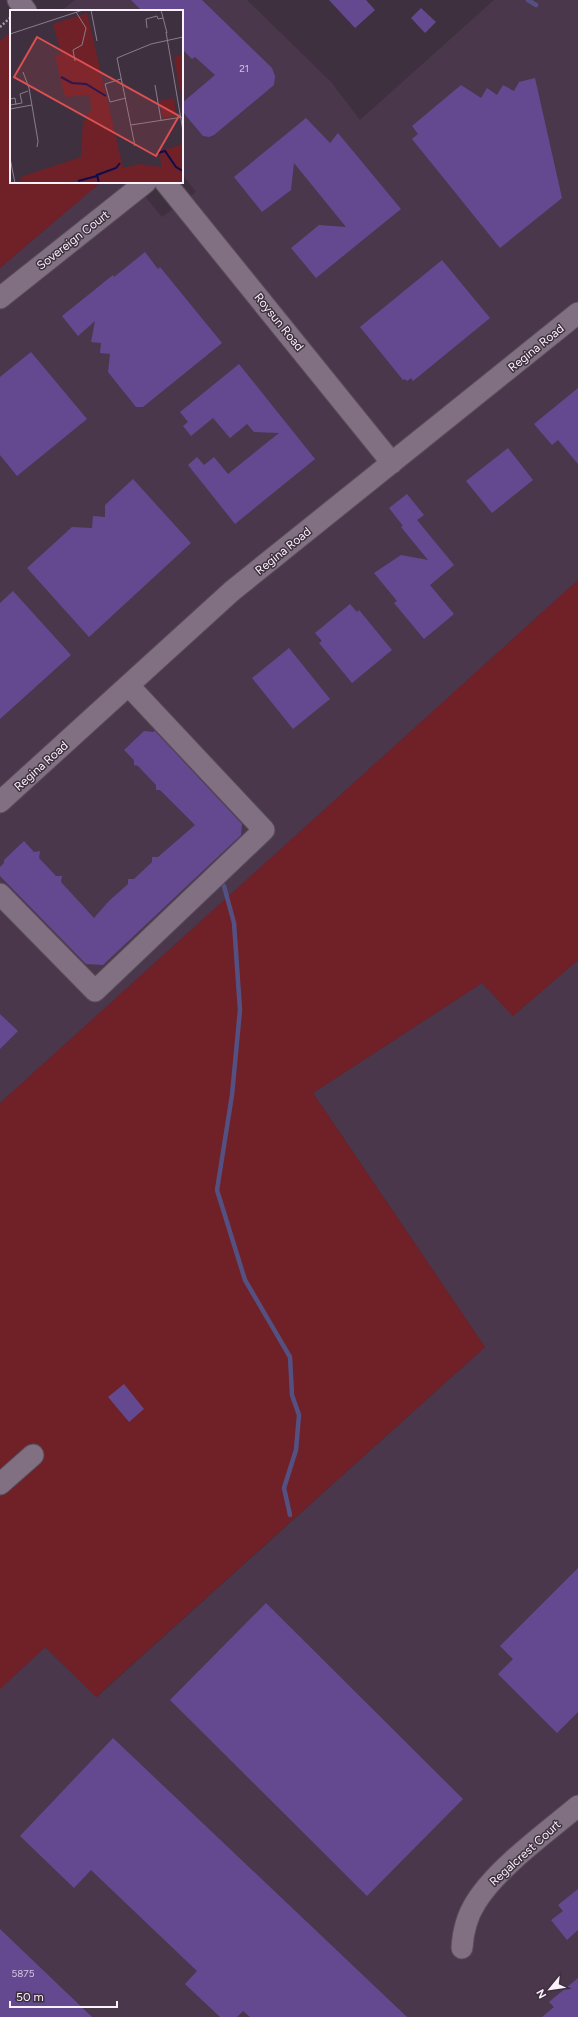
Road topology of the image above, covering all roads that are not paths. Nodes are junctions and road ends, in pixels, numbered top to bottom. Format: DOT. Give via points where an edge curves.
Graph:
graph roads {
  1 [pos="18,0"];
  2 [pos="25,10"];
  3 [pos="145,183"];
  4 [pos="166,183"];
  5 [pos="0,298"];
  6 [pos="578,313"];
  7 [pos="392,463"];
  8 [pos="129,686"];
  9 [pos="0,802"];
  10 [pos="0,894"];
  11 [pos="33,1455"];
  12 [pos="0,1484"];
  13 [pos="578,1806"];
  14 [pos="462,1948"];
  1 -- 2 [label="street"];
  3 -- 5 [label="street, Sovereign Court"];
  4 -- 7 [label="street, Roysun Road"];
  6 -- 7 [label="street, Regina Road"];
  7 -- 8 [label="street, Regina Road" via="232,591"];
  8 -- 9 [label="street, Regina Road"];
  8 -- 10 [label="street" via="264,830 95,990"];
  11 -- 12 [label="street"];
  13 -- 14 [label="street, Regalcrest Court" via="510,1864 476,1901 463,1932"];
}
